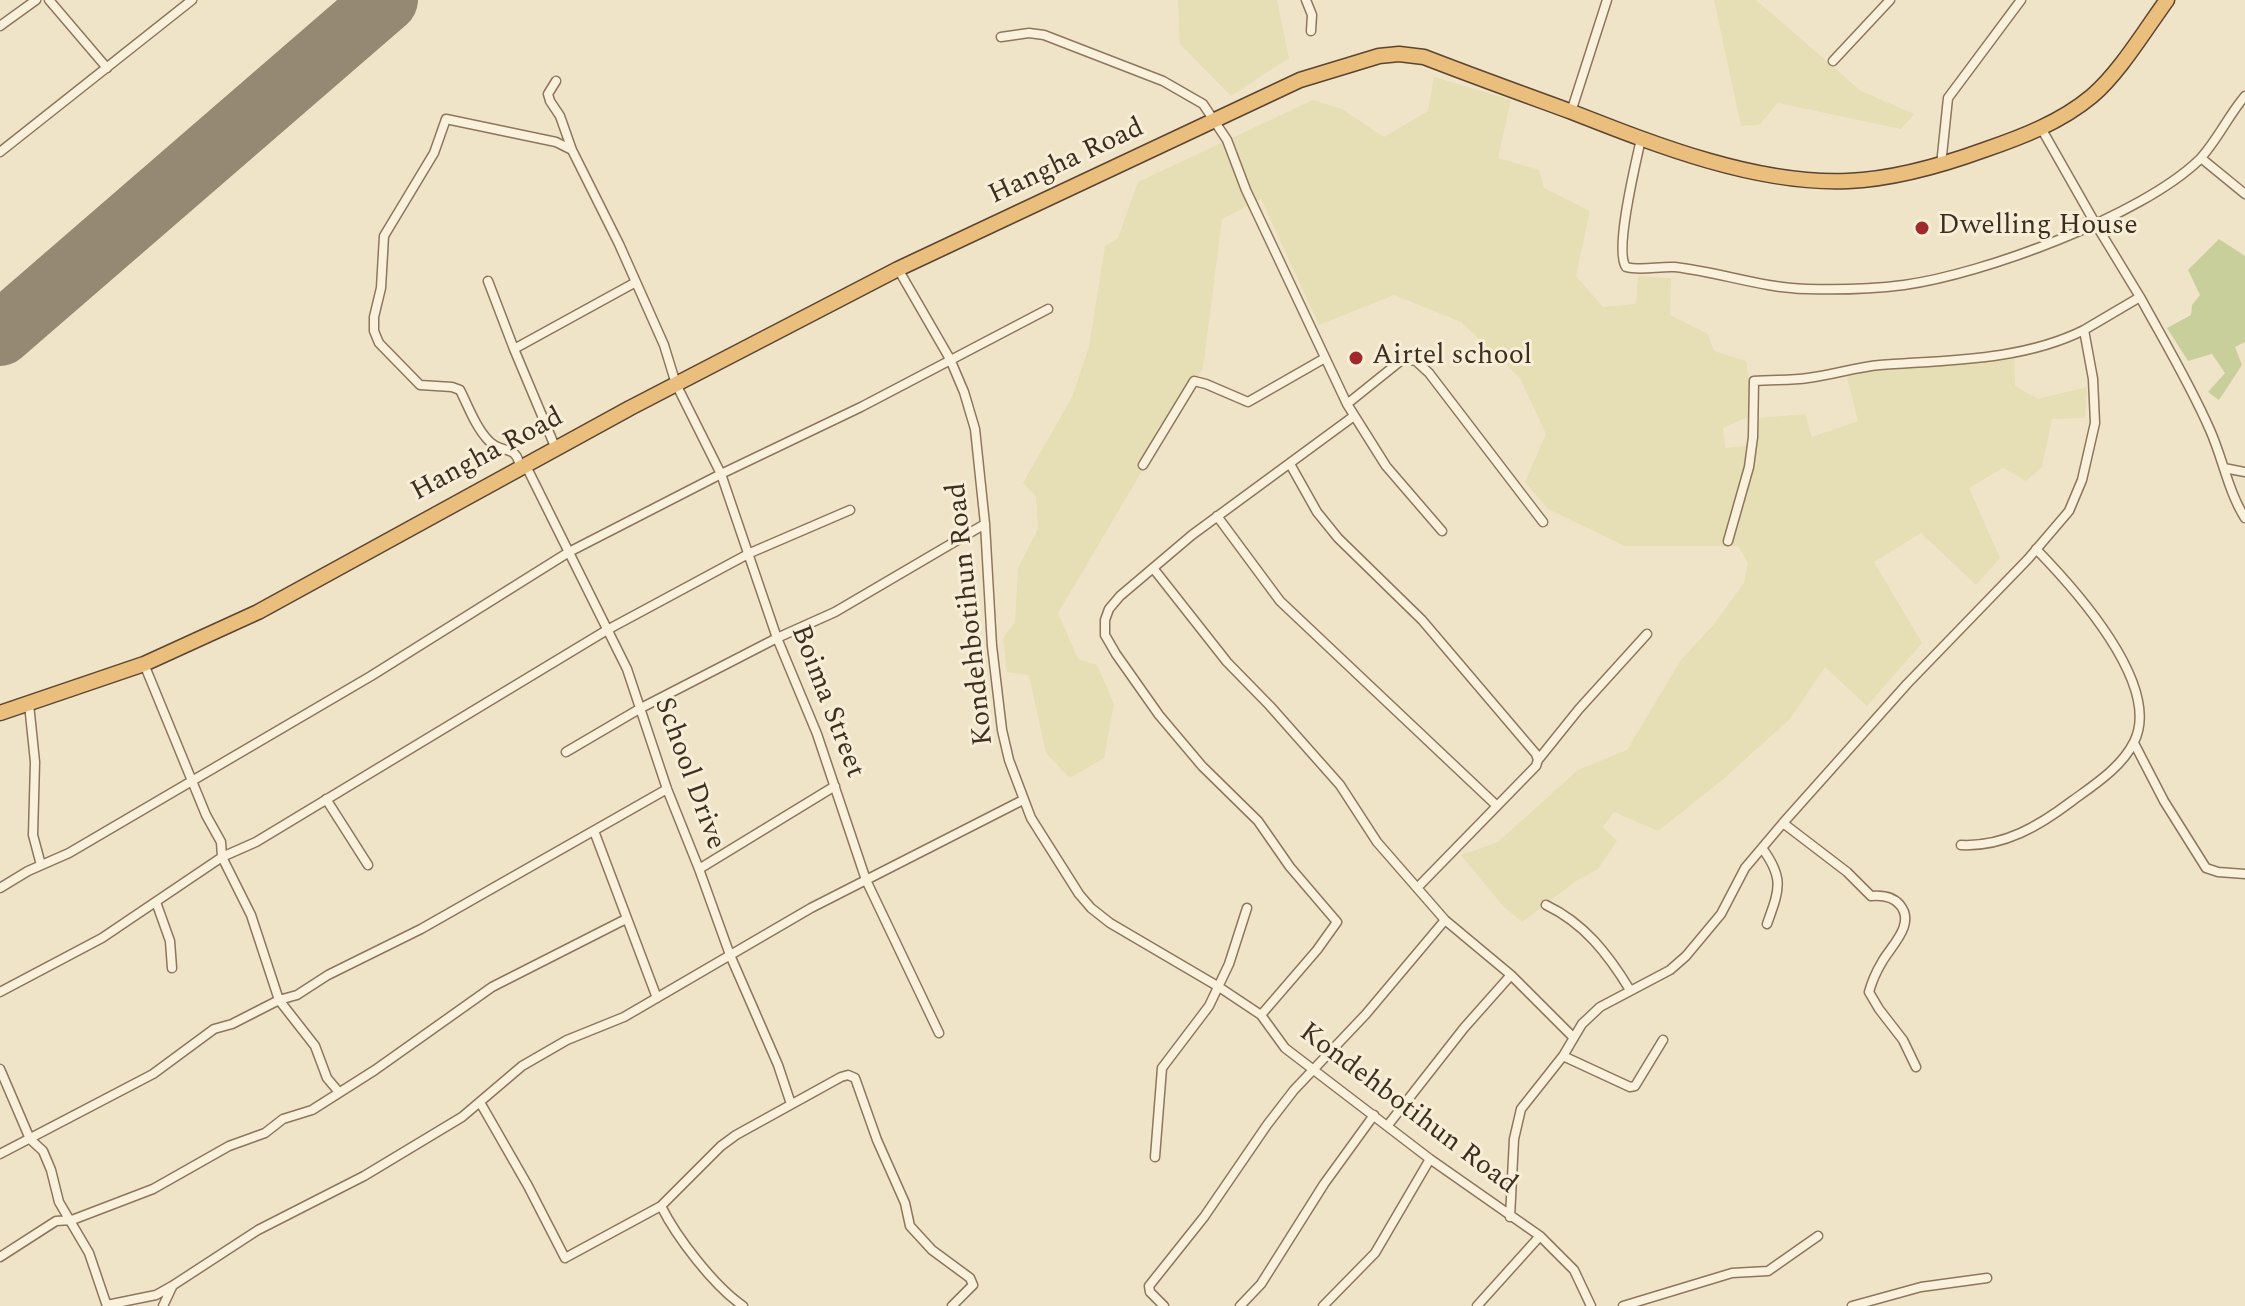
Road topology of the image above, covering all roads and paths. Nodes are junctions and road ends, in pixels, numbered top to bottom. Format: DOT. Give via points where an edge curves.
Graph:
graph roads {
  1 [pos="36,0"];
  2 [pos="49,0"];
  3 [pos="192,0"];
  4 [pos="1306,0"];
  5 [pos="1607,0"];
  6 [pos="1890,0"];
  7 [pos="2021,0"];
  8 [pos="2167,0"];
  9 [pos="0,26"];
  10 [pos="1311,31"];
  11 [pos="1001,37"];
  12 [pos="1833,61"];
  13 [pos="107,68"];
  14 [pos="556,81"];
  15 [pos="2245,96"];
  16 [pos="1571,112"];
  17 [pos="1214,122"];
  18 [pos="2041,128"];
  19 [pos="1641,139"];
  20 [pos="572,150"];
  21 [pos="0,152"];
  22 [pos="2201,158"];
  23 [pos="1941,165"];
  24 [pos="2245,194"];
  25 [pos="2095,223"];
  26 [pos="898,269"];
  27 [pos="488,281"];
  28 [pos="636,282"];
  29 [pos="2140,297"];
  30 [pos="1048,309"];
  31 [pos="2084,330"];
  32 [pos="514,349"];
  33 [pos="1325,358"];
  34 [pos="950,359"];
  35 [pos="676,384"];
  36 [pos="1347,404"];
  37 [pos="1354,416"];
  38 [pos="556,449"];
  39 [pos="1290,464"];
  40 [pos="1143,465"];
  41 [pos="523,468"];
  42 [pos="2224,468"];
  43 [pos="2245,472"];
  44 [pos="721,474"];
  45 [pos="850,510"];
  46 [pos="1217,516"];
  47 [pos="2245,518"];
  48 [pos="1543,522"];
  49 [pos="985,524"];
  50 [pos="1442,531"];
  51 [pos="1728,541"];
  52 [pos="2036,549"];
  53 [pos="569,552"];
  54 [pos="750,553"];
  55 [pos="1153,568"];
  56 [pos="607,630"];
  57 [pos="1647,634"];
  58 [pos="777,638"];
  59 [pos="144,664"];
  60 [pos="29,704"];
  61 [pos="641,708"];
  62 [pos="0,713"];
  63 [pos="2134,743"];
  64 [pos="566,752"];
  65 [pos="1538,760"];
  66 [pos="191,780"];
  67 [pos="835,786"];
  68 [pos="667,789"];
  69 [pos="326,799"];
  70 [pos="1023,800"];
  71 [pos="1496,805"];
  72 [pos="1783,823"];
  73 [pos="594,831"];
  74 [pos="1961,845"];
  75 [pos="1762,848"];
  76 [pos="222,857"];
  77 [pos="41,865"];
  78 [pos="368,865"];
  79 [pos="699,869"];
  80 [pos="2245,874"];
  81 [pos="866,880"];
  82 [pos="0,888"];
  83 [pos="1417,888"];
  84 [pos="156,902"];
  85 [pos="1546,905"];
  86 [pos="1247,908"];
  87 [pos="626,919"];
  88 [pos="1445,920"];
  89 [pos="1767,924"];
  90 [pos="730,955"];
  91 [pos="172,968"];
  92 [pos="1511,975"];
  93 [pos="1219,987"];
  94 [pos="1630,990"];
  95 [pos="0,992"];
  96 [pos="657,998"];
  97 [pos="279,1000"];
  98 [pos="1261,1015"];
  99 [pos="939,1033"];
  100 [pos="1573,1037"];
  101 [pos="1663,1040"];
  102 [pos="1563,1056"];
  103 [pos="1916,1067"];
  104 [pos="0,1069"];
  105 [pos="1314,1069"];
  106 [pos="338,1091"];
  107 [pos="481,1104"];
  108 [pos="791,1104"];
  109 [pos="1374,1115"];
  110 [pos="1388,1125"];
  111 [pos="30,1139"];
  112 [pos="0,1154"];
  113 [pos="1155,1157"];
  114 [pos="1430,1159"];
  115 [pos="661,1206"];
  116 [pos="1510,1217"];
  117 [pos="72,1220"];
  118 [pos="1540,1236"];
  119 [pos="1818,1236"];
  120 [pos="0,1257"];
  121 [pos="1987,1278"];
  122 [pos="172,1286"];
  123 [pos="107,1305"];
  124 [pos="163,1306"];
  125 [pos="743,1306"];
  126 [pos="952,1306"];
  127 [pos="1164,1306"];
  128 [pos="1240,1306"];
  129 [pos="1323,1306"];
  130 [pos="1477,1306"];
  131 [pos="1591,1306"];
  132 [pos="1623,1306"];
  133 [pos="1852,1306"];
  1 -- 9 [label="street"];
  2 -- 13 [label="street"];
  3 -- 13 [label="street"];
  4 -- 10 [label="street"];
  5 -- 16 [label="street"];
  6 -- 12 [label="street"];
  7 -- 23 [label="street" via="1948,98"];
  8 -- 18 [label="highway, Hangha Road" via="2094,94"];
  11 -- 17 [label="street" via="1044,35 1163,81 1203,104"];
  13 -- 21 [label="street"];
  14 -- 20 [label="street, Boima Street" via="548,94"];
  15 -- 22 [label="street"];
  16 -- 17 [label="highway, Hangha Road" via="1424,57 1399,54 1300,80"];
  16 -- 19 [label="highway, Hangha Road"];
  17 -- 26 [label="highway, Hangha Road"];
  17 -- 33 [label="street" via="1227,140"];
  18 -- 23 [label="highway, Hangha Road"];
  18 -- 25 [label="street"];
  19 -- 23 [label="highway, Hangha Road" via="1698,158 1806,179 1881,178"];
  19 -- 25 [label="street" via="1622,257 1633,269 1674,267 1804,289 1906,285 1992,264"];
  20 -- 28 [label="street, Boima Street"];
  20 -- 41 [label="street, School Drive" via="446,119 434,153 388,225 382,248 374,317 379,343 420,385 460,390 489,441 515,453"];
  22 -- 24 [label="street"];
  22 -- 25 [label="street" via="2168,183"];
  25 -- 29 [label="street"];
  26 -- 34 [label="street, Kondehbotihun Road"];
  26 -- 35 [label="highway, Hangha Road"];
  27 -- 32 [label="street"];
  28 -- 32 [label="street"];
  28 -- 35 [label="street, Boima Street"];
  29 -- 31 [label="street"];
  29 -- 42 [label="street" via="2197,401"];
  30 -- 34 [label="street"];
  31 -- 51 [label="street" via="2045,345 1968,358 1754,381 1749,467"];
  31 -- 52 [label="street" via="2096,403 2092,440 2075,499"];
  32 -- 38 [label="street"];
  33 -- 36 [label="street"];
  33 -- 40 [label="street" via="1248,402 1194,381"];
  34 -- 44 [label="street"];
  34 -- 49 [label="street, Kondehbotihun Road" via="975,429"];
  35 -- 38 [label="highway, Hangha Road"];
  35 -- 44 [label="street, Boima Street"];
  36 -- 37 [label="street"];
  36 -- 48 [label="street" via="1403,359 1416,361"];
  37 -- 39 [label="street"];
  37 -- 50 [label="street" via="1386,466"];
  38 -- 41 [label="highway, Hangha Road"];
  39 -- 46 [label="street"];
  39 -- 65 [label="street" via="1338,538 1422,620"];
  41 -- 53 [label="street, School Drive"];
  41 -- 59 [label="highway, Hangha Road" via="258,612"];
  42 -- 43 [label="street"];
  42 -- 47 [label="street"];
  44 -- 53 [label="street"];
  44 -- 54 [label="street, Boima Street"];
  45 -- 54 [label="street"];
  46 -- 55 [label="street"];
  46 -- 71 [label="street" via="1280,601"];
  49 -- 58 [label="street" via="835,612"];
  49 -- 70 [label="street, Kondehbotihun Road" via="1002,730"];
  52 -- 63 [label="street" via="2080,596 2129,674 2140,714"];
  52 -- 72 [label="street"];
  53 -- 56 [label="street, School Drive"];
  53 -- 66 [label="street"];
  54 -- 56 [label="street"];
  54 -- 58 [label="street, Boima Street"];
  55 -- 83 [label="street" via="1227,662 1340,785 1377,842"];
  55 -- 98 [label="street" via="1109,609 1105,635 1159,715 1258,821 1337,922"];
  56 -- 61 [label="street, School Drive"];
  56 -- 69 [label="street"];
  57 -- 65 [label="street"];
  58 -- 61 [label="street"];
  58 -- 67 [label="street, Boima Street"];
  59 -- 60 [label="highway, Hangha Road"];
  59 -- 66 [label="street"];
  60 -- 62 [label="highway, Hangha Road"];
  60 -- 77 [label="street" via="35,762 33,835"];
  61 -- 64 [label="street"];
  61 -- 68 [label="street, School Drive"];
  63 -- 74 [label="street" via="2100,780 2026,832 1977,846"];
  63 -- 80 [label="street" via="2206,868"];
  65 -- 71 [label="street"];
  66 -- 76 [label="street" via="221,842"];
  66 -- 77 [label="street"];
  67 -- 79 [label="street"];
  67 -- 81 [label="street, Boima Street"];
  68 -- 73 [label="street"];
  68 -- 79 [label="street, School Drive"];
  69 -- 76 [label="street"];
  69 -- 78 [label="street"];
  70 -- 81 [label="street"];
  70 -- 93 [label="street, Kondehbotihun Road" via="1091,908"];
  71 -- 83 [label="street"];
  72 -- 75 [label="street"];
  72 -- 103 [label="street" via="1871,896 1897,901 1905,912 1900,937 1869,992"];
  73 -- 87 [label="street"];
  73 -- 97 [label="street" via="421,929"];
  75 -- 89 [label="street" via="1779,881"];
  75 -- 94 [label="street" via="1721,914 1686,956"];
  76 -- 84 [label="street"];
  76 -- 97 [label="street" via="251,915"];
  77 -- 82 [label="street"];
  79 -- 90 [label="street, School Drive"];
  81 -- 90 [label="street"];
  81 -- 99 [label="street, Boima Street"];
  83 -- 88 [label="street"];
  84 -- 91 [label="street" via="170,941"];
  84 -- 95 [label="street" via="102,938"];
  85 -- 94 [label="street" via="1591,936"];
  86 -- 93 [label="street"];
  87 -- 96 [label="street"];
  87 -- 106 [label="street" via="492,987"];
  88 -- 92 [label="street"];
  88 -- 105 [label="street"];
  90 -- 96 [label="street"];
  90 -- 108 [label="street, School Drive"];
  92 -- 100 [label="street"];
  92 -- 110 [label="street"];
  93 -- 98 [label="street, Kondehbotihun Road"];
  93 -- 113 [label="street" via="1162,1068"];
  94 -- 100 [label="street" via="1589,1016"];
  96 -- 107 [label="street" via="522,1066"];
  97 -- 106 [label="street" via="315,1046"];
  97 -- 111 [label="street" via="214,1029 153,1074"];
  98 -- 105 [label="street, Kondehbotihun Road" via="1285,1048"];
  100 -- 102 [label="street"];
  101 -- 102 [label="street" via="1630,1087"];
  102 -- 116 [label="street" via="1527,1100 1516,1123"];
  104 -- 111 [label="street"];
  105 -- 109 [label="street, Kondehbotihun Road"];
  105 -- 127 [label="street" via="1152,1283 1150,1292"];
  106 -- 117 [label="street" via="312,1110 283,1119 170,1181"];
  107 -- 115 [label="street" via="565,1258"];
  107 -- 122 [label="street" via="364,1176 258,1230"];
  108 -- 115 [label="street" via="721,1146"];
  108 -- 126 [label="street" via="841,1077 855,1078 910,1226 973,1285"];
  109 -- 110 [label="street, Kondehbotihun Road"];
  109 -- 128 [label="street" via="1261,1284"];
  110 -- 114 [label="street, Kondehbotihun Road"];
  111 -- 112 [label="street"];
  111 -- 117 [label="street" via="43,1151 59,1202"];
  114 -- 116 [label="street, Kondehbotihun Road"];
  114 -- 129 [label="street" via="1375,1253"];
  115 -- 125 [label="street" via="727,1294"];
  116 -- 118 [label="street, Kondehbotihun Road"];
  117 -- 120 [label="street" via="56,1221"];
  117 -- 123 [label="street"];
  118 -- 130 [label="street"];
  118 -- 131 [label="street, Kondehbotihun Road" via="1574,1270"];
  119 -- 132 [label="street" via="1768,1271 1732,1273"];
  121 -- 133 [label="street" via="1921,1287"];
  122 -- 123 [label="street" via="156,1295"];
  122 -- 124 [label="street"];
}
